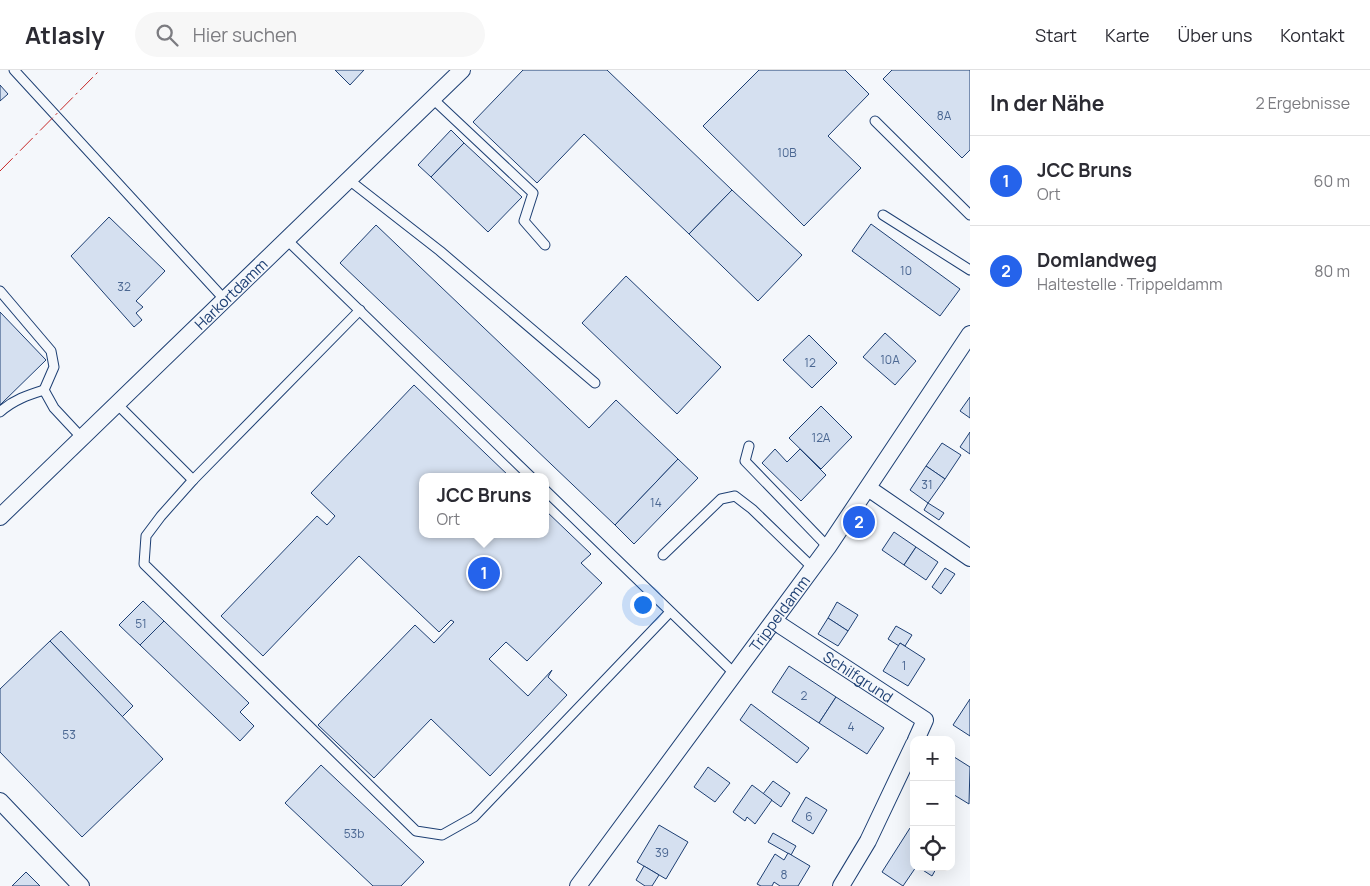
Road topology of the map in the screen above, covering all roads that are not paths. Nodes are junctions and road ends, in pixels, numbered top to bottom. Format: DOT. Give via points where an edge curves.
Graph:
graph roads {
  1 [pos="14,70"];
  2 [pos="462,70"];
  3 [pos="433,99"];
  4 [pos="876,121"];
  5 [pos="349,180"];
  6 [pos="970,214"];
  7 [pos="883,215"];
  8 [pos="287,240"];
  9 [pos="545,244"];
  10 [pos="970,270"];
  11 [pos="0,291"];
  12 [pos="225,300"];
  13 [pos="360,310"];
  14 [pos="970,334"];
  15 [pos="595,383"];
  16 [pos="44,390"];
  17 [pos="117,404"];
  18 [pos="0,412"];
  19 [pos="82,438"];
  20 [pos="749,446"];
  21 [pos="528,473"];
  22 [pos="193,480"];
  23 [pos="868,488"];
  24 [pos="549,494"];
  25 [pos="0,517"];
  26 [pos="828,547"];
  27 [pos="663,555"];
  28 [pos="970,558"];
  29 [pos="813,568"];
  30 [pos="670,612"];
  31 [pos="774,621"];
  32 [pos="734,673"];
  33 [pos="918,736"];
  34 [pos="910,752"];
  35 [pos="0,801"];
  36 [pos="80,886"];
  37 [pos="578,886"];
  38 [pos="841,886"];
  1 -- 12 [label="lane"];
  2 -- 3 [label="street, Harkortdamm"];
  3 -- 5 [label="street, Harkortdamm"];
  3 -- 9 [label="lane" via="533,193 524,221"];
  4 -- 6 [label="lane"];
  5 -- 8 [label="street, Harkortdamm"];
  5 -- 15 [label="lane" via="440,251"];
  7 -- 10 [label="lane"];
  8 -- 12 [label="street, Harkortdamm"];
  8 -- 13 [label="lane"];
  11 -- 16 [label="lane" via="51,351 54,367"];
  12 -- 17 [label="street, Harkortdamm"];
  13 -- 21 [label="lane"];
  13 -- 22 [label="lane"];
  14 -- 23 [label="street, Trippeldamm"];
  16 -- 18 [label="lane" via="22,397"];
  16 -- 19 [label="lane" via="54,408"];
  17 -- 19 [label="street, Harkortdamm"];
  17 -- 22 [label="lane"];
  19 -- 25 [label="street, Harkortdamm"];
  20 -- 26 [label="lane" via="745,461"];
  22 -- 30 [label="lane" via="146,536 144,564 416,831 442,835 474,818"];
  23 -- 26 [label="street, Trippeldamm"];
  23 -- 28 [label="street"];
  24 -- 30 [label="lane"];
  26 -- 29 [label="street, Trippeldamm"];
  27 -- 29 [label="lane" via="721,500 735,496"];
  29 -- 31 [label="street, Trippeldamm"];
  30 -- 32 [label="lane"];
  31 -- 32 [label="street, Trippeldamm"];
  31 -- 33 [label="street, Schilfgrund" via="925,720"];
  32 -- 37 [label="street, Trippeldamm"];
  34 -- 38 [label="street" via="868,841"];
  35 -- 36 [label="street"];
}
